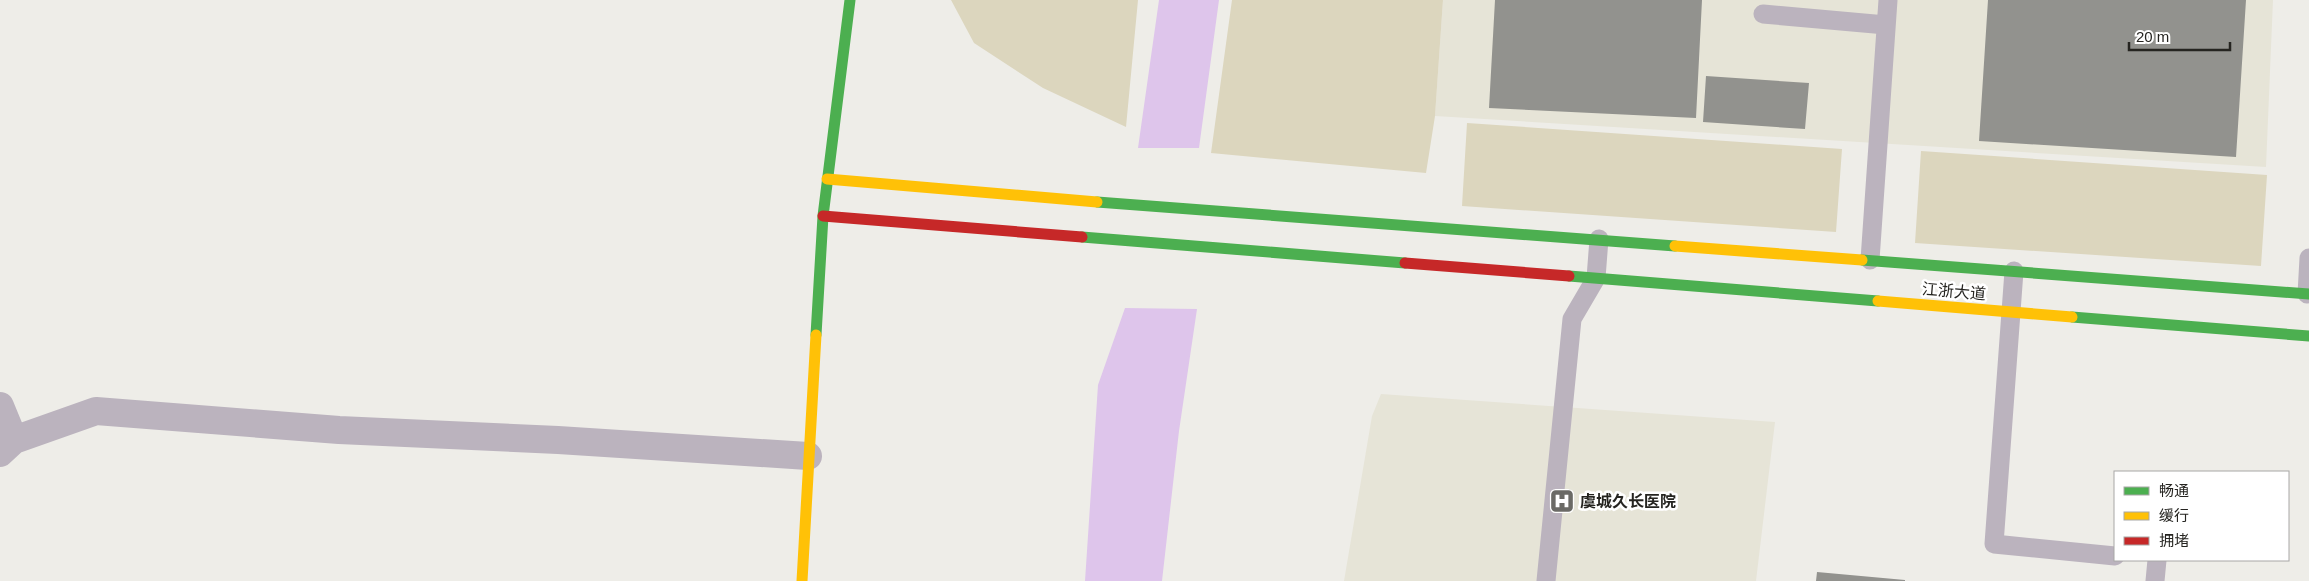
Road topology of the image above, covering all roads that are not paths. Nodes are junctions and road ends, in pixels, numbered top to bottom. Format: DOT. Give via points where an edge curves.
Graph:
graph roads {
  1 [pos="850,0"];
  2 [pos="1888,0"];
  3 [pos="1763,14"];
  4 [pos="1886,26"];
  5 [pos="826,179"];
  6 [pos="822,216"];
  7 [pos="1599,239"];
  8 [pos="2309,258"];
  9 [pos="1870,260"];
  10 [pos="2014,271"];
  11 [pos="1596,278"];
  12 [pos="2308,294"];
  13 [pos="2011,312"];
  14 [pos="2309,336"];
  15 [pos="0,406"];
  16 [pos="7,447"];
  17 [pos="808,456"];
  18 [pos="2114,556"];
  19 [pos="2157,561"];
  20 [pos="802,581"];
  21 [pos="1546,581"];
  22 [pos="2155,581"];
  1 -- 5 [label="main road"];
  2 -- 4 [label="lane"];
  3 -- 4 [label="lane"];
  4 -- 9 [label="lane"];
  5 -- 6 [label="main road"];
  5 -- 7 [label="main road, 江浙大道"];
  6 -- 11 [label="main road, 江浙大道"];
  6 -- 17 [label="main road"];
  7 -- 9 [label="main road, 江浙大道"];
  7 -- 11 [label="lane"];
  8 -- 12 [label="lane"];
  9 -- 10 [label="main road, 江浙大道"];
  10 -- 12 [label="main road, 江浙大道"];
  10 -- 13 [label="lane"];
  11 -- 13 [label="main road, 江浙大道"];
  11 -- 21 [label="lane" via="1572,319"];
  13 -- 14 [label="main road, 江浙大道"];
  13 -- 18 [label="lane" via="1994,544"];
  15 -- 16 [label="street"];
  16 -- 17 [label="street" via="96,411 340,430"];
  17 -- 20 [label="main road"];
  19 -- 22 [label="lane"];
}
